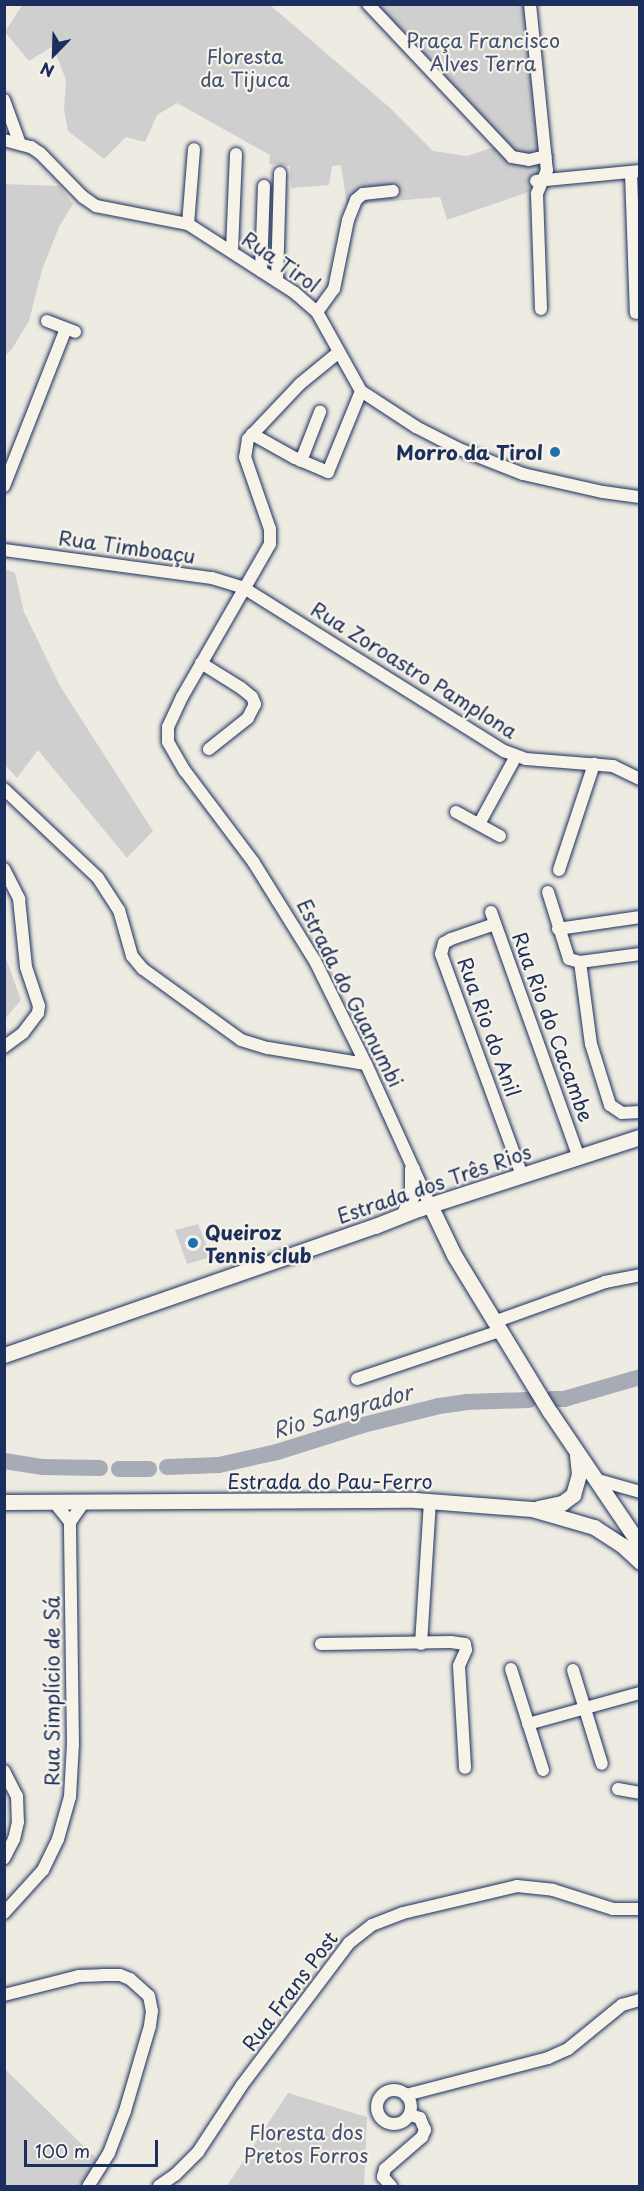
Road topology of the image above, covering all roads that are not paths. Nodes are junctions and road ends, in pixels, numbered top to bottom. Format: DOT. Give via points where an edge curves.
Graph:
graph roads {
  1 [pos="368,4"];
  2 [pos="530,4"];
  3 [pos="4,100"];
  4 [pos="4,141"];
  5 [pos="20,144"];
  6 [pos="194,148"];
  7 [pos="236,154"];
  8 [pos="546,156"];
  9 [pos="635,171"];
  10 [pos="280,173"];
  11 [pos="538,181"];
  12 [pos="264,186"];
  13 [pos="393,191"];
  14 [pos="188,224"];
  15 [pos="232,250"];
  16 [pos="261,271"];
  17 [pos="277,281"];
  18 [pos="540,309"];
  19 [pos="317,312"];
  20 [pos="636,314"];
  21 [pos="47,321"];
  22 [pos="339,352"];
  23 [pos="361,391"];
  24 [pos="320,412"];
  25 [pos="252,434"];
  26 [pos="301,461"];
  27 [pos="4,486"];
  28 [pos="639,497"];
  29 [pos="4,550"];
  30 [pos="244,588"];
  31 [pos="201,663"];
  32 [pos="209,749"];
  33 [pos="516,756"];
  34 [pos="594,764"];
  35 [pos="639,779"];
  36 [pos="4,789"];
  37 [pos="456,812"];
  38 [pos="479,824"];
  39 [pos="500,836"];
  40 [pos="4,869"];
  41 [pos="559,870"];
  42 [pos="548,892"];
  43 [pos="491,912"];
  44 [pos="639,916"];
  45 [pos="495,924"];
  46 [pos="558,928"];
  47 [pos="639,954"];
  48 [pos="580,962"];
  49 [pos="4,1047"];
  50 [pos="366,1064"];
  51 [pos="639,1113"];
  52 [pos="639,1137"];
  53 [pos="578,1155"];
  54 [pos="412,1169"];
  55 [pos="522,1175"];
  56 [pos="470,1192"];
  57 [pos="430,1205"];
  58 [pos="400,1215"];
  59 [pos="439,1228"];
  60 [pos="639,1275"];
  61 [pos="497,1326"];
  62 [pos="4,1355"];
  63 [pos="357,1379"];
  64 [pos="577,1455"];
  65 [pos="598,1480"];
  66 [pos="639,1492"];
  67 [pos="430,1501"];
  68 [pos="4,1502"];
  69 [pos="54,1502"];
  70 [pos="84,1502"];
  71 [pos="532,1509"];
  72 [pos="70,1522"];
  73 [pos="639,1545"];
  74 [pos="639,1562"];
  75 [pos="321,1644"];
  76 [pos="421,1644"];
  77 [pos="512,1669"];
  78 [pos="573,1670"];
  79 [pos="639,1696"];
  80 [pos="584,1710"];
  81 [pos="528,1724"];
  82 [pos="602,1764"];
  83 [pos="465,1768"];
  84 [pos="543,1770"];
  85 [pos="4,1771"];
  86 [pos="618,1789"];
  87 [pos="639,1793"];
  88 [pos="4,1859"];
  89 [pos="639,1909"];
  90 [pos="4,1913"];
  91 [pos="4,1995"];
  92 [pos="639,2000"];
  93 [pos="406,2095"];
  94 [pos="410,2115"];
  95 [pos="88,2187"];
  96 [pos="159,2187"];
  97 [pos="391,2187"];
  1 -- 8 [label="street" via="512,157 529,160"];
  2 -- 8 [label="street"];
  3 -- 5 [label="street"];
  4 -- 5 [label="street, Rua Tirol"];
  5 -- 14 [label="street, Rua Tirol" via="40,153 96,206"];
  6 -- 14 [label="street"];
  7 -- 15 [label="street"];
  8 -- 11 [label="street" via="547,170"];
  9 -- 11 [label="street"];
  9 -- 20 [label="street"];
  10 -- 17 [label="street"];
  11 -- 18 [label="street"];
  12 -- 16 [label="street"];
  13 -- 19 [label="street" via="363,194 356,200 334,289"];
  14 -- 15 [label="street, Rua Tirol"];
  15 -- 16 [label="street, Rua Tirol"];
  16 -- 17 [label="street, Rua Tirol"];
  17 -- 19 [label="street, Rua Tirol"];
  19 -- 22 [label="street, Rua Tirol"];
  21 -- 27 [label="street" via="70,331"];
  22 -- 23 [label="street, Rua Tirol"];
  22 -- 25 [label="street" via="300,384"];
  23 -- 26 [label="street" via="328,472"];
  23 -- 28 [label="street, Rua Tirol" via="416,427 496,465 552,481"];
  24 -- 26 [label="street"];
  25 -- 26 [label="street"];
  25 -- 30 [label="street, Estrada do Guanumbi" via="244,457 270,544"];
  29 -- 30 [label="street, Rua Timboaçu" via="212,578"];
  30 -- 31 [label="street, Estrada do Guanumbi"];
  30 -- 33 [label="street, Rua Zoroastro Pamplona"];
  31 -- 32 [label="street" via="246,693 255,704 248,718"];
  31 -- 50 [label="street, Estrada do Guanumbi" via="168,727 168,742 274,892 315,961"];
  33 -- 34 [label="street, Rua Zoroastro Pamplona"];
  33 -- 38 [label="street"];
  34 -- 35 [label="street, Rua Zoroastro Pamplona" via="623,769"];
  34 -- 41 [label="street"];
  36 -- 50 [label="street" via="98,878 119,910 132,956 143,969 241,1040"];
  37 -- 38 [label="street"];
  38 -- 39 [label="street"];
  40 -- 49 [label="street" via="20,899 26,967 39,1006 38,1014 23,1033"];
  42 -- 46 [label="street"];
  43 -- 45 [label="street, Rua Rio do Cacambe"];
  44 -- 46 [label="street"];
  45 -- 53 [label="street, Rua Rio do Cacambe"];
  45 -- 55 [label="street, Rua Rio do Anil" via="444,943 441,954"];
  46 -- 48 [label="street" via="566,954"];
  47 -- 48 [label="street"];
  48 -- 51 [label="street" via="591,1044 610,1106 621,1113"];
  50 -- 54 [label="street, Estrada do Guanumbi"];
  52 -- 53 [label="main road, Estrada dos Três Rios"];
  53 -- 55 [label="main road, Estrada dos Três Rios"];
  54 -- 57 [label="street, Estrada do Guanumbi"];
  54 -- 58 [label="main road" via="412,1195"];
  55 -- 56 [label="main road, Estrada dos Três Rios"];
  56 -- 57 [label="main road, Estrada dos Três Rios"];
  56 -- 59 [label="main road" via="446,1209"];
  57 -- 58 [label="main road, Estrada dos Três Rios"];
  57 -- 59 [label="main road, Estrada do Guanumbi"];
  58 -- 59 [label="main road" via="417,1217"];
  58 -- 62 [label="main road, Estrada dos Três Rios"];
  59 -- 61 [label="main road, Estrada do Guanumbi"];
  60 -- 61 [label="street" via="604,1282"];
  61 -- 63 [label="street"];
  61 -- 64 [label="main road, Estrada do Guanumbi"];
  64 -- 65 [label="main road, Estrada do Guanumbi"];
  64 -- 71 [label="main road" via="579,1474 573,1495 555,1505"];
  65 -- 66 [label="street"];
  65 -- 73 [label="main road, Estrada do Guanumbi"];
  67 -- 70 [label="main road, Estrada do Pau-Ferro"];
  67 -- 71 [label="main road, Estrada do Pau-Ferro"];
  67 -- 76 [label="street"];
  68 -- 69 [label="main road, Estrada do Pau-Ferro"];
  69 -- 70 [label="main road, Estrada do Pau-Ferro"];
  69 -- 72 [label="street"];
  70 -- 72 [label="street"];
  71 -- 74 [label="main road, Estrada do Pau-Ferro" via="594,1527"];
  72 -- 90 [label="street, Rua Simplício de Sá" via="73,1744 70,1797 58,1839 43,1870"];
  75 -- 76 [label="street"];
  76 -- 83 [label="street" via="465,1644 459,1666"];
  77 -- 81 [label="street"];
  78 -- 80 [label="street"];
  79 -- 80 [label="street"];
  80 -- 81 [label="street"];
  80 -- 82 [label="street"];
  81 -- 84 [label="street"];
  85 -- 88 [label="street, Rua Simplício de Sá" via="16,1796 18,1822"];
  86 -- 87 [label="street"];
  89 -- 96 [label="street, Rua Frans Post" via="613,1910 553,1890 517,1886 372,1925 349,1943 242,2085 198,2152"];
  91 -- 95 [label="street" via="79,1976 120,1975 149,1996 150,2026 128,2102 109,2153"];
  92 -- 93 [label="street" via="622,2005 568,2049 548,2058"];
  93 -- 94 [label="street" via="411,2104"];
  93 -- 94 [label="street" via="396,2090 386,2092 377,2110 382,2120 392,2124 403,2122"];
  94 -- 97 [label="street" via="420,2118 425,2130 414,2145 385,2169 383,2177"];
}
